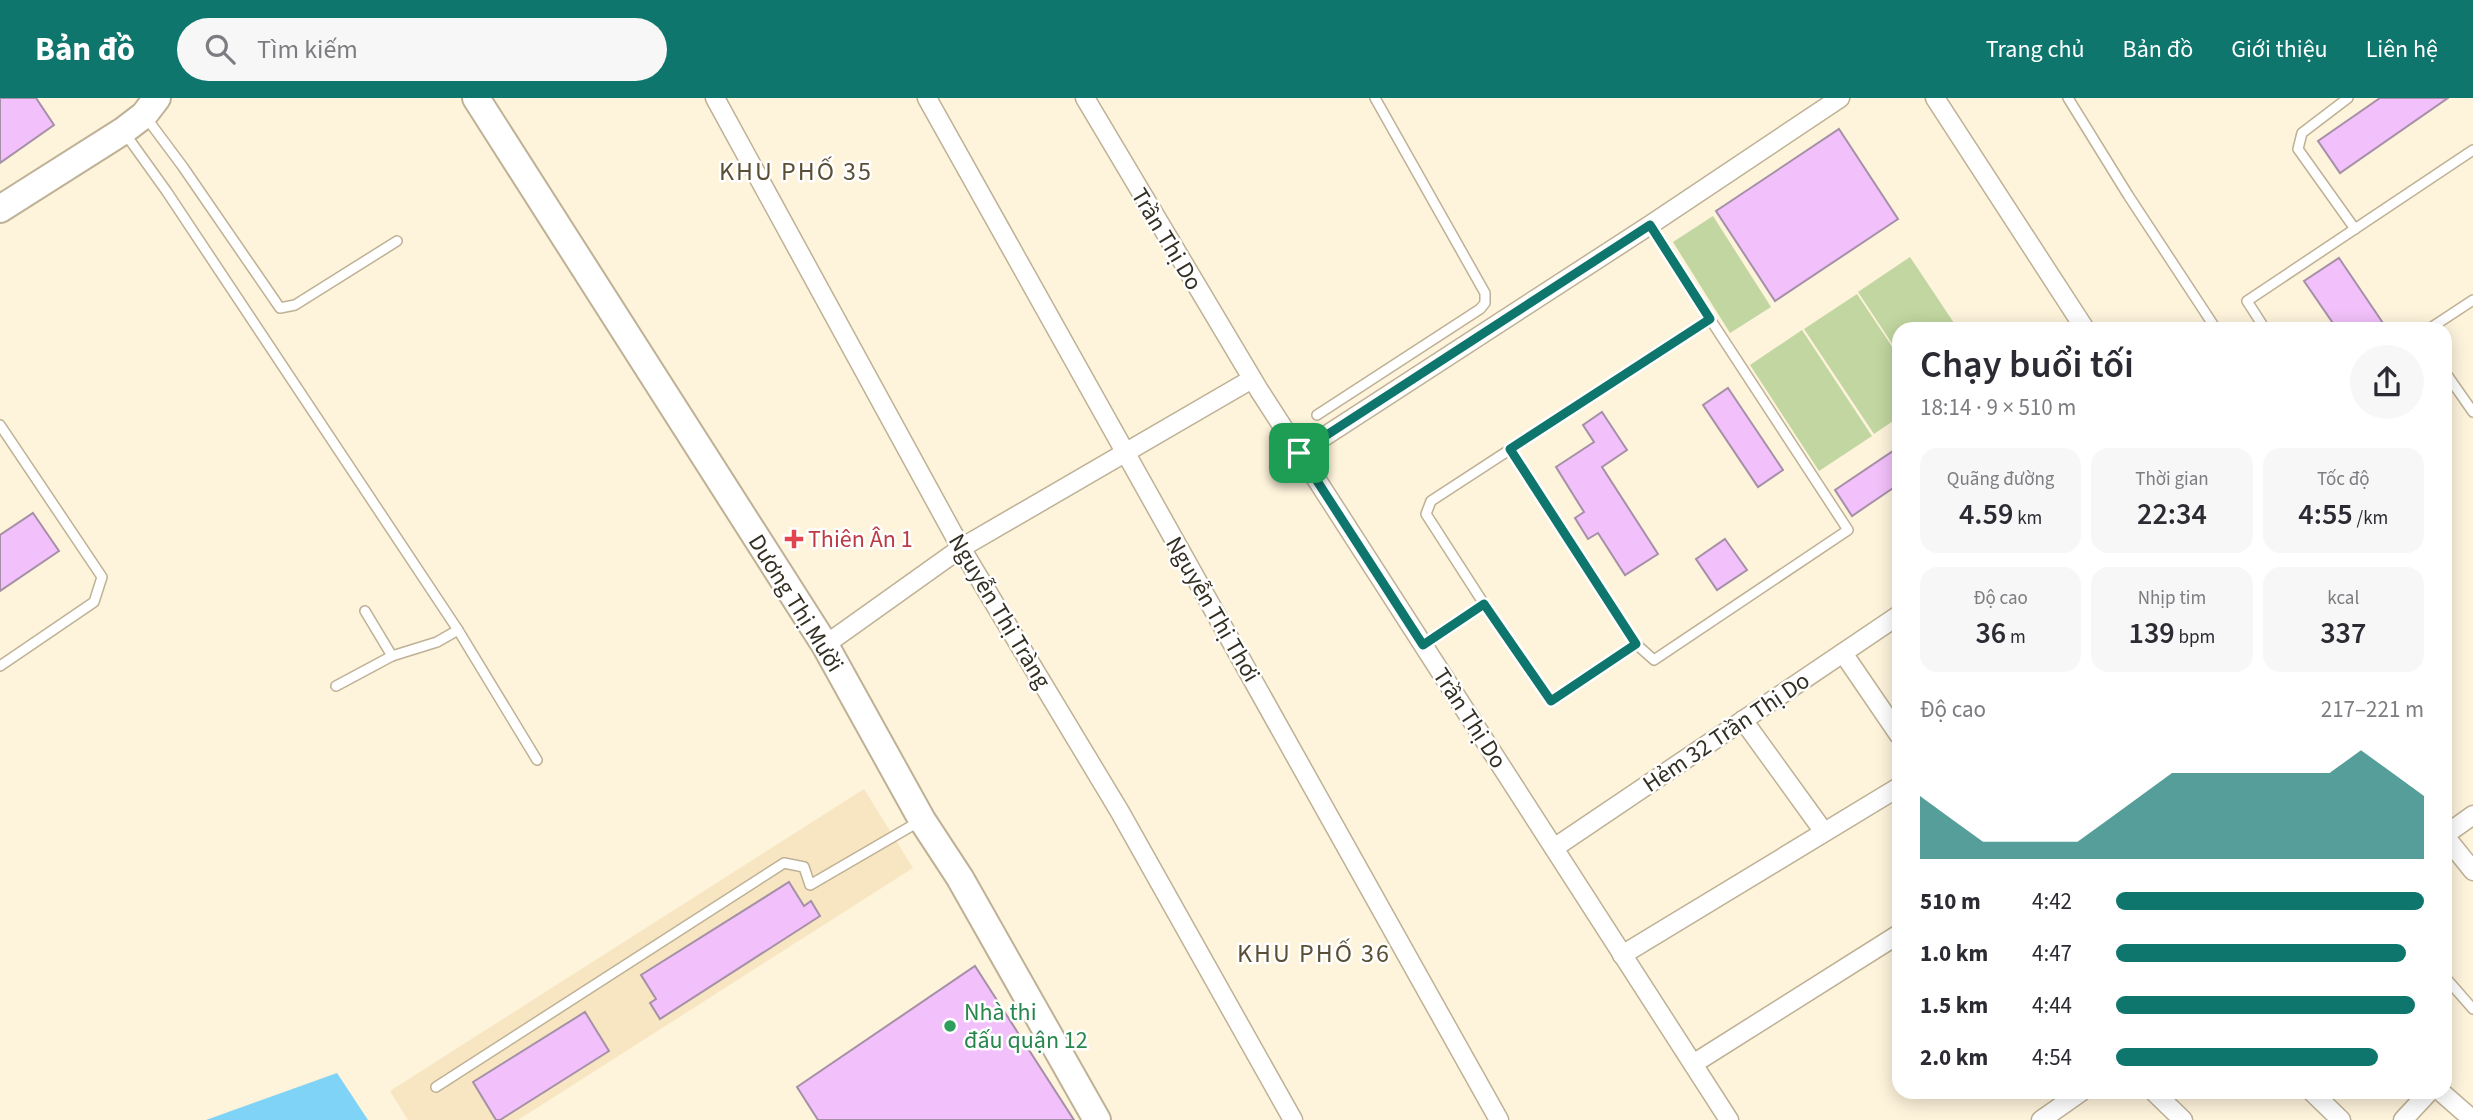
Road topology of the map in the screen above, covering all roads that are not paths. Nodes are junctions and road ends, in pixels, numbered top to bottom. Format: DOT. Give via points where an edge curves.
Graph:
graph roads {
  1 [pos="476,98"];
  2 [pos="715,98"];
  3 [pos="926,98"];
  4 [pos="1085,98"];
  5 [pos="1375,98"];
  6 [pos="1840,98"];
  7 [pos="1935,98"];
  8 [pos="2068,98"];
  9 [pos="2348,98"];
  10 [pos="141,115"];
  11 [pos="2473,150"];
  12 [pos="0,209"];
  13 [pos="1650,225"];
  14 [pos="2355,229"];
  15 [pos="397,241"];
  16 [pos="2473,300"];
  17 [pos="1710,319"];
  18 [pos="2080,322"];
  19 [pos="2211,322"];
  20 [pos="2260,322"];
  21 [pos="2440,322"];
  22 [pos="1252,379"];
  23 [pos="2452,382"];
  24 [pos="2473,412"];
  25 [pos="1317,415"];
  26 [pos="0,425"];
  27 [pos="1510,449"];
  28 [pos="1124,452"];
  29 [pos="1299,453"];
  30 [pos="961,548"];
  31 [pos="1484,604"];
  32 [pos="365,611"];
  33 [pos="1892,620"];
  34 [pos="458,630"];
  35 [pos="1636,644"];
  36 [pos="825,645"];
  37 [pos="1423,645"];
  38 [pos="1843,653"];
  39 [pos="392,656"];
  40 [pos="0,666"];
  41 [pos="336,686"];
  42 [pos="1744,720"];
  43 [pos="1892,725"];
  44 [pos="537,760"];
  45 [pos="1892,791"];
  46 [pos="2473,815"];
  47 [pos="922,820"];
  48 [pos="2452,831"];
  49 [pos="1824,832"];
  50 [pos="2452,845"];
  51 [pos="1554,848"];
  52 [pos="2473,871"];
  53 [pos="1892,938"];
  54 [pos="1622,955"];
  55 [pos="2452,985"];
  56 [pos="2473,1009"];
  57 [pos="1693,1064"];
  58 [pos="436,1087"];
  59 [pos="2071,1099"];
  60 [pos="2161,1099"];
  61 [pos="2319,1099"];
  62 [pos="2422,1099"];
  63 [pos="2449,1099"];
  64 [pos="1285,1117"];
  65 [pos="1097,1120"];
  66 [pos="1499,1120"];
  67 [pos="1728,1120"];
  68 [pos="2041,1120"];
  69 [pos="2183,1120"];
  70 [pos="2341,1120"];
  71 [pos="2403,1120"];
  72 [pos="2473,1120"];
  1 -- 36 [label="street, Dương Thị Mười"];
  2 -- 30 [label="street, Nguyễn Thị Tràng"];
  3 -- 28 [label="street, Nguyễn Thị Thơi"];
  4 -- 22 [label="street, Trần Thị Do"];
  5 -- 25 [label="lane" via="1485,293 1485,303"];
  6 -- 13 [label="street"];
  7 -- 18 [label="street"];
  8 -- 19 [label="lane"];
  9 -- 14 [label="lane" via="2302,133 2298,149"];
  10 -- 12 [label="street"];
  10 -- 15 [label="lane" via="183,166 280,308 295,305"];
  10 -- 34 [label="lane" via="167,192"];
  11 -- 14 [label="lane"];
  13 -- 17 [label="lane"];
  13 -- 29 [label="street"];
  14 -- 20 [label="lane" via="2247,301"];
  16 -- 21 [label="lane"];
  17 -- 27 [label="lane"];
  17 -- 35 [label="lane" via="1848,530 1654,660"];
  22 -- 28 [label="street"];
  22 -- 29 [label="street, Trần Thị Do"];
  23 -- 24 [label="lane"];
  26 -- 40 [label="lane" via="102,577 94,602"];
  27 -- 31 [label="lane" via="1431,501 1426,514"];
  27 -- 35 [label="lane"];
  28 -- 30 [label="street"];
  28 -- 66 [label="street, Nguyễn Thị Thơi"];
  29 -- 37 [label="street, Trần Thị Do"];
  30 -- 36 [label="street"];
  30 -- 64 [label="street, Nguyễn Thị Tràng" via="1120,812"];
  31 -- 35 [label="lane" via="1551,701"];
  31 -- 37 [label="lane"];
  32 -- 39 [label="lane"];
  33 -- 38 [label="street, Hẻm 32 Trần Thị Do"];
  34 -- 39 [label="lane"];
  34 -- 44 [label="lane"];
  36 -- 47 [label="street, Dương Thị Mười"];
  37 -- 51 [label="street, Trần Thị Do"];
  38 -- 42 [label="street, Hẻm 32 Trần Thị Do"];
  38 -- 43 [label="street"];
  39 -- 41 [label="lane"];
  42 -- 49 [label="street"];
  42 -- 51 [label="street, Hẻm 32 Trần Thị Do"];
  45 -- 49 [label="street"];
  46 -- 48 [label="street"];
  47 -- 58 [label="lane" via="810,886 804,867 784,863"];
  47 -- 65 [label="street, Dương Thị Mười" via="960,878"];
  49 -- 54 [label="street"];
  50 -- 52 [label="street"];
  51 -- 54 [label="street, Trần Thị Do"];
  53 -- 57 [label="street"];
  54 -- 57 [label="street, Trần Thị Do"];
  55 -- 56 [label="lane"];
  57 -- 67 [label="street, Trần Thị Do"];
  59 -- 68 [label="street"];
  60 -- 69 [label="street"];
  61 -- 70 [label="street"];
  62 -- 71 [label="street"];
  63 -- 72 [label="street"];
}
